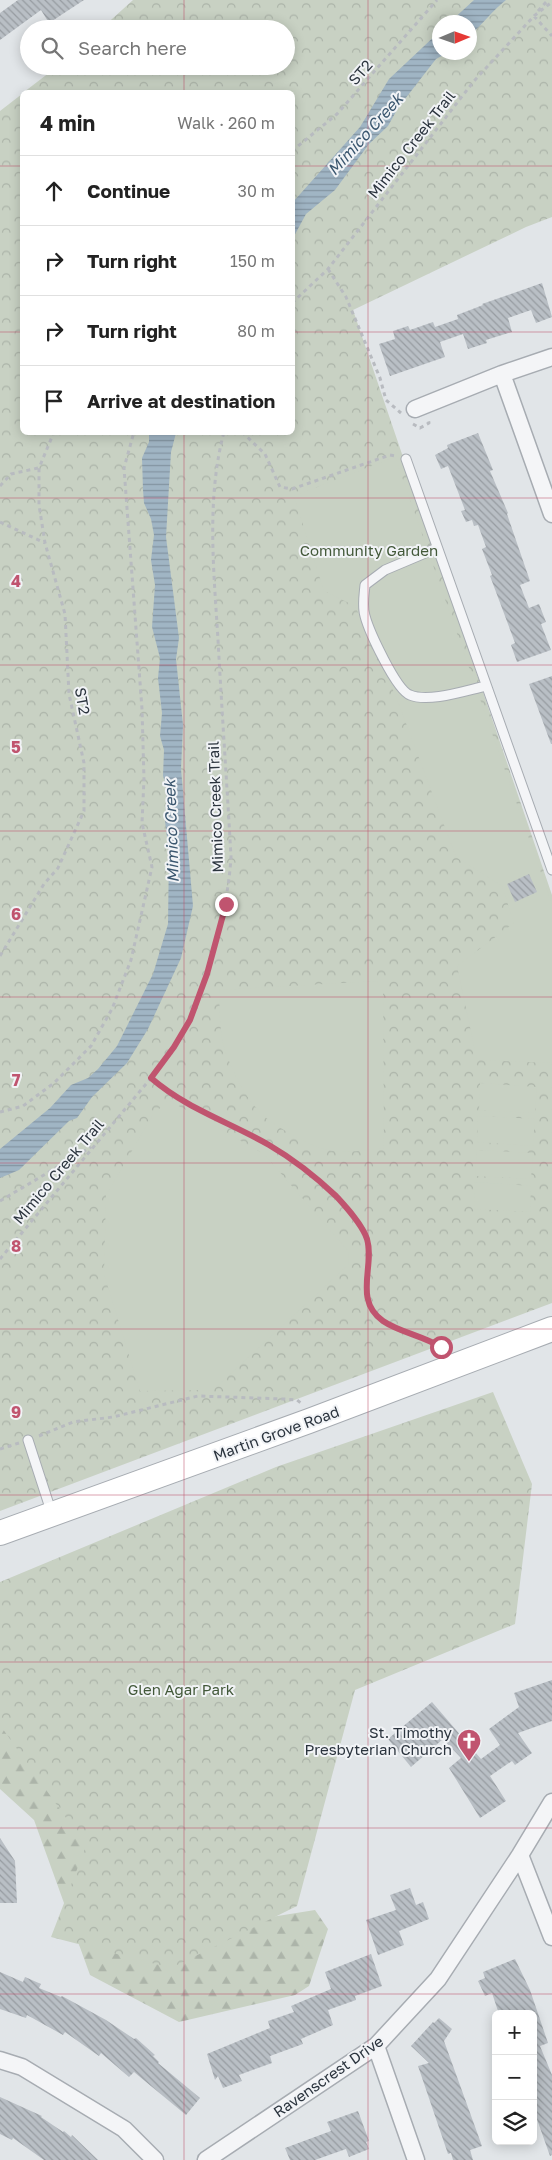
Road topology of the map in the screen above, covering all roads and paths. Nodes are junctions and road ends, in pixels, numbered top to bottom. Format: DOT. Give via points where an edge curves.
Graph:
graph roads {
  1 [pos="437,0"];
  2 [pos="548,0"];
  3 [pos="552,2"];
  4 [pos="534,16"];
  5 [pos="552,36"];
  6 [pos="295,149"];
  7 [pos="328,269"];
  8 [pos="295,300"];
  9 [pos="552,357"];
  10 [pos="502,374"];
  11 [pos="396,409"];
  12 [pos="414,409"];
  13 [pos="53,435"];
  14 [pos="133,435"];
  15 [pos="223,435"];
  16 [pos="245,435"];
  17 [pos="407,461"];
  18 [pos="39,468"];
  19 [pos="0,486"];
  20 [pos="552,514"];
  21 [pos="0,522"];
  22 [pos="45,543"];
  23 [pos="437,548"];
  24 [pos="486,686"];
  25 [pos="552,870"];
  26 [pos="0,956"];
  27 [pos="151,1078"];
  28 [pos="0,1112"];
  29 [pos="94,1145"];
  30 [pos="0,1201"];
  31 [pos="0,1259"];
  32 [pos="552,1330"];
  33 [pos="458,1365"];
  34 [pos="302,1404"];
  35 [pos="28,1440"];
  36 [pos="0,1449"];
  37 [pos="52,1514"];
  38 [pos="0,1533"];
  39 [pos="552,1802"];
  40 [pos="520,1855"];
  41 [pos="552,1937"];
  42 [pos="376,2046"];
  43 [pos="0,2060"];
  44 [pos="155,2160"];
  45 [pos="206,2160"];
  46 [pos="416,2160"];
  1 -- 6 [label="path, ST2" via="338,114"];
  2 -- 4 [label="path"];
  3 -- 4 [label="path, Mimico Creek Trail"];
  4 -- 5 [label="path"];
  4 -- 7 [label="path, Mimico Creek Trail" via="474,81"];
  7 -- 8 [label="path, Mimico Creek Trail"];
  7 -- 11 [label="path" via="346,297 386,400"];
  9 -- 10 [label="street"];
  10 -- 12 [label="street"];
  10 -- 20 [label="street"];
  13 -- 18 [label="path, ST2"];
  14 -- 28 [label="path" via="124,468 142,709 142,823 152,867 131,960 112,1008 91,1046 54,1083 23,1106"];
  15 -- 27 [label="path, Mimico Creek Trail" via="213,497 214,578 231,857 229,888 207,974 190,1020"];
  16 -- 17 [label="path" via="264,454 280,487 292,489 390,455"];
  17 -- 23 [label="lane"];
  18 -- 19 [label="path" via="11,474"];
  18 -- 22 [label="path, ST2" via="39,505"];
  21 -- 22 [label="path"];
  22 -- 26 [label="path, ST2" via="65,614 69,694 84,763 84,811 58,868 44,884"];
  23 -- 24 [label="lane"];
  23 -- 24 [label="lane" via="384,570 366,585 365,616 392,675 410,695 434,696"];
  24 -- 25 [label="lane"];
  27 -- 29 [label="path, Mimico Creek Trail"];
  27 -- 33 [label="path" via="171,1094 269,1145 337,1197 367,1240 366,1290 374,1311 382,1320 441,1347"];
  29 -- 30 [label="path"];
  29 -- 31 [label="path, Mimico Creek Trail"];
  32 -- 33 [label="main road, Martin Grove Road"];
  33 -- 37 [label="main road, Martin Grove Road"];
  34 -- 35 [label="path" via="297,1400 284,1399 198,1396 113,1418 73,1422"];
  35 -- 36 [label="path"];
  35 -- 37 [label="lane"];
  37 -- 38 [label="main road, Martin Grove Road"];
  39 -- 40 [label="street, Ravenscrest Drive"];
  40 -- 41 [label="street"];
  40 -- 42 [label="street, Ravenscrest Drive" via="438,1979"];
  42 -- 45 [label="street, Ravenscrest Drive"];
  42 -- 46 [label="street"];
  43 -- 44 [label="street" via="22,2067 124,2129"];
}
